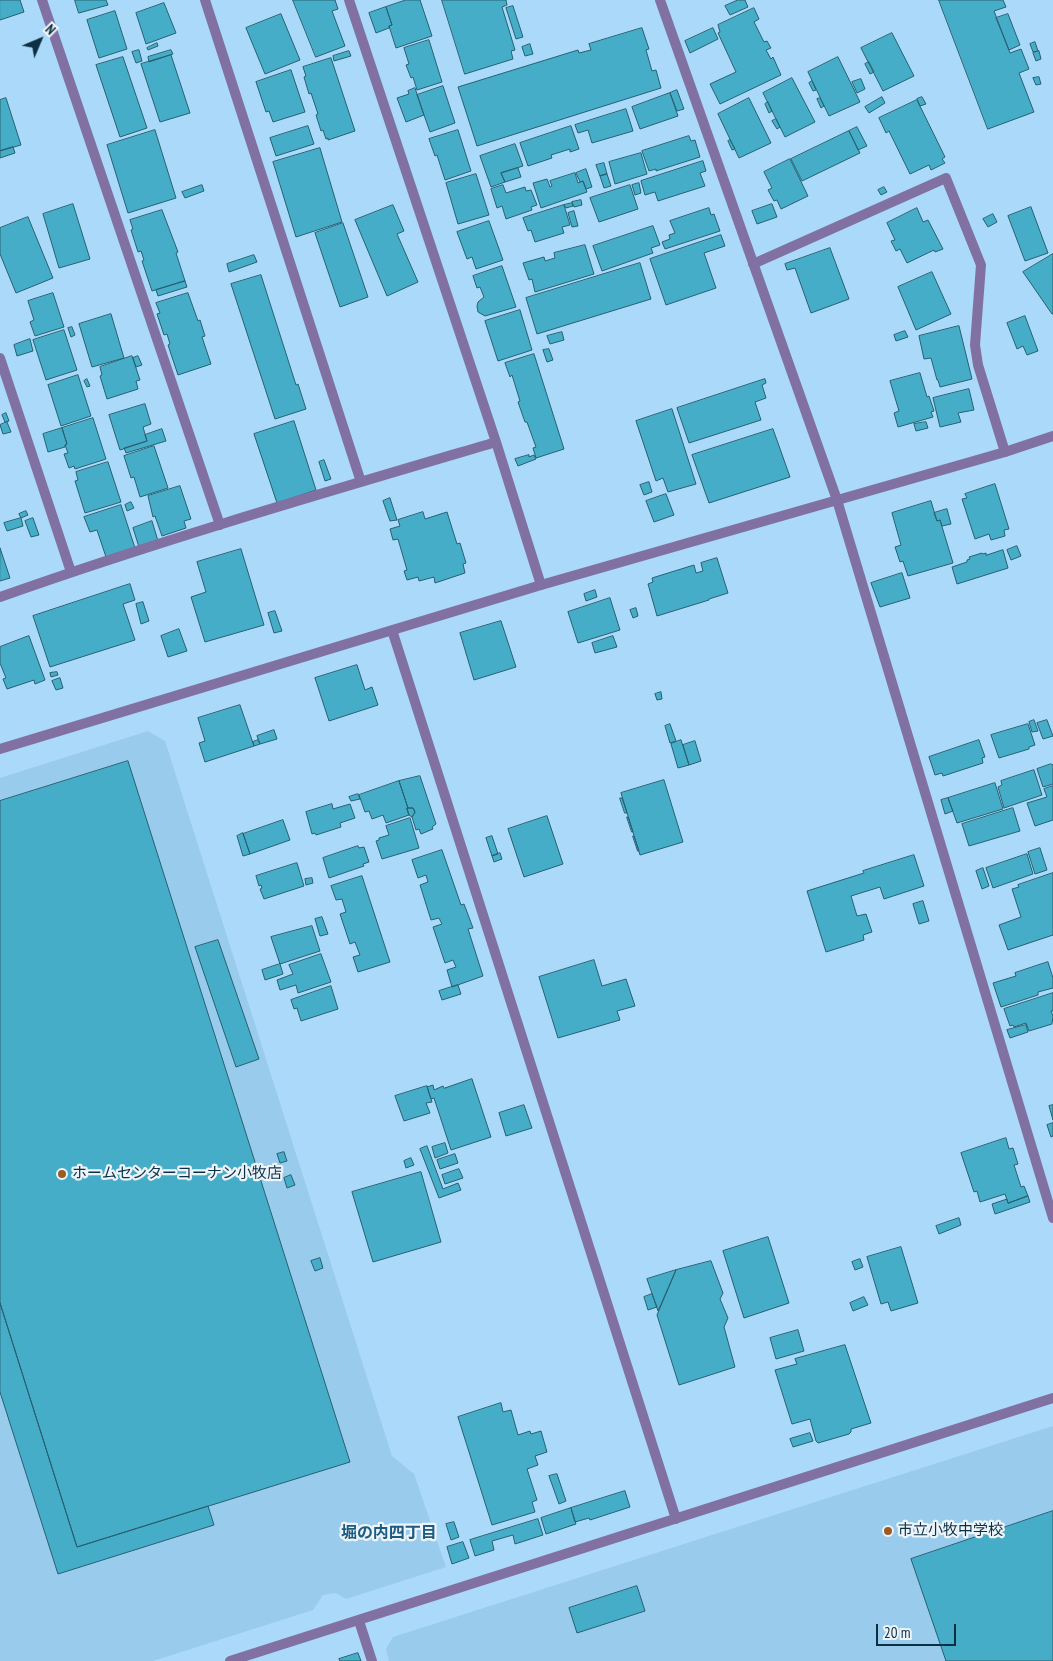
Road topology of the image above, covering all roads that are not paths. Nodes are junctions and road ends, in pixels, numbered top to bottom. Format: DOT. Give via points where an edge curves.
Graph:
graph roads {
  1 [pos="42,0"];
  2 [pos="205,0"];
  3 [pos="349,0"];
  4 [pos="660,0"];
  5 [pos="753,264"];
  6 [pos="0,358"];
  7 [pos="1053,436"];
  8 [pos="496,442"];
  9 [pos="1005,452"];
  10 [pos="361,482"];
  11 [pos="837,500"];
  12 [pos="220,525"];
  13 [pos="71,572"];
  14 [pos="541,584"];
  15 [pos="0,596"];
  16 [pos="392,630"];
  17 [pos="0,749"];
  18 [pos="1053,1218"];
  19 [pos="1053,1398"];
  20 [pos="676,1519"];
  21 [pos="359,1620"];
  22 [pos="230,1661"];
  23 [pos="372,1661"];
  1 -- 12 [label="street"];
  2 -- 10 [label="street"];
  3 -- 8 [label="street"];
  4 -- 5 [label="street"];
  5 -- 9 [label="street" via="946,178 981,265 975,345"];
  5 -- 11 [label="street"];
  6 -- 13 [label="street"];
  7 -- 9 [label="street"];
  8 -- 10 [label="street"];
  8 -- 14 [label="street"];
  9 -- 11 [label="street"];
  10 -- 12 [label="street"];
  11 -- 14 [label="street"];
  11 -- 18 [label="street"];
  12 -- 13 [label="street"];
  13 -- 15 [label="street"];
  14 -- 16 [label="street"];
  16 -- 17 [label="street"];
  16 -- 20 [label="street"];
  19 -- 20 [label="street"];
  20 -- 21 [label="street"];
  21 -- 22 [label="street"];
  21 -- 23 [label="street"];
}
